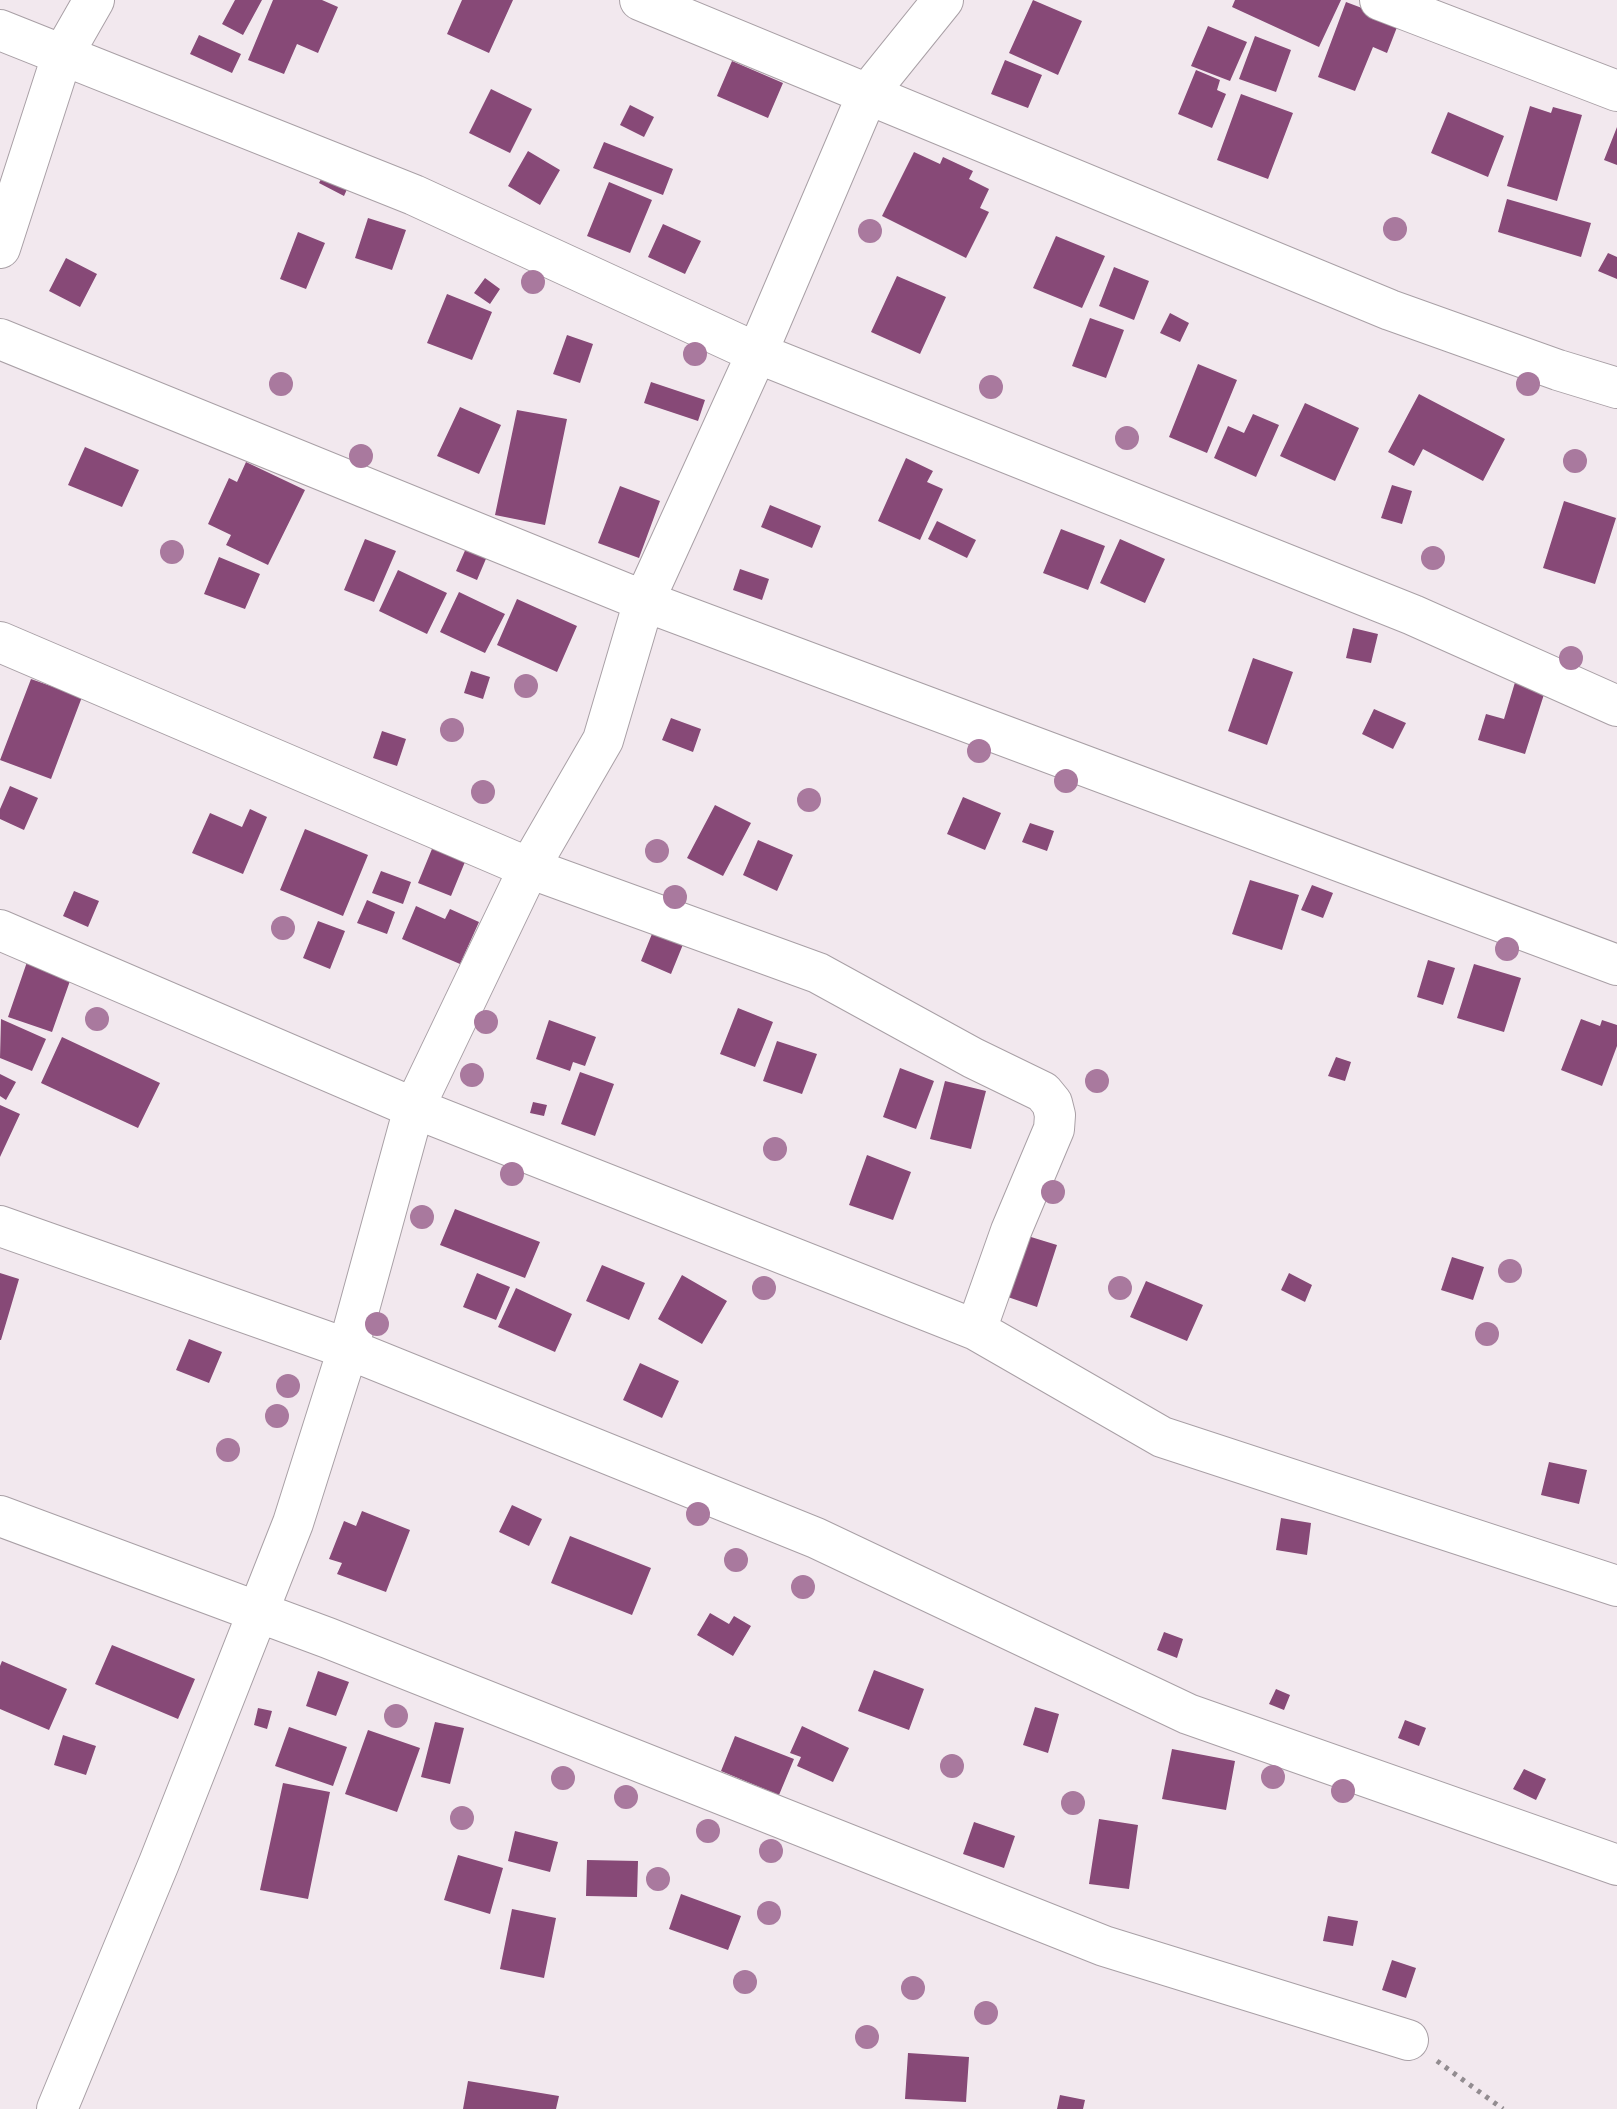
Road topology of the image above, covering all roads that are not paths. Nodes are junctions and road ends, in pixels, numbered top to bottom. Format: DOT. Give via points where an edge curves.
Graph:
graph roads {
  1 [pos="94,0"];
  2 [pos="640,0"];
  3 [pos="943,0"];
  4 [pos="1380,0"];
  5 [pos="0,30"];
  6 [pos="62,56"];
  7 [pos="1617,91"];
  8 [pos="868,93"];
  9 [pos="0,248"];
  10 [pos="0,339"];
  11 [pos="757,353"];
  12 [pos="1617,388"];
  13 [pos="644,601"];
  14 [pos="0,642"];
  15 [pos="1617,706"];
  16 [pos="529,868"];
  17 [pos="0,930"];
  18 [pos="1617,965"];
  19 [pos="414,1108"];
  20 [pos="0,1226"];
  21 [pos="976,1330"];
  22 [pos="348,1349"];
  23 [pos="0,1516"];
  24 [pos="1617,1586"];
  25 [pos="258,1613"];
  26 [pos="1617,1865"];
  27 [pos="1408,2040"];
  28 [pos="57,2109"];
  1 -- 6 [label="street"];
  2 -- 8 [label="street"];
  3 -- 8 [label="street"];
  4 -- 7 [label="street"];
  5 -- 6 [label="street"];
  6 -- 9 [label="street"];
  6 -- 11 [label="street" via="414,195"];
  8 -- 11 [label="street"];
  8 -- 12 [label="street" via="1390,310"];
  10 -- 13 [label="street"];
  11 -- 13 [label="street"];
  11 -- 15 [label="street" via="1398,609"];
  13 -- 16 [label="street" via="603,740"];
  13 -- 18 [label="street"];
  14 -- 16 [label="street"];
  16 -- 19 [label="street"];
  16 -- 21 [label="street" via="818,973 1043,1092 1052,1103 1054,1129"];
  17 -- 19 [label="street"];
  19 -- 21 [label="street"];
  19 -- 22 [label="street"];
  20 -- 22 [label="street"];
  21 -- 24 [label="street" via="1162,1437"];
  22 -- 25 [label="street" via="293,1523"];
  22 -- 26 [label="street" via="816,1538 1188,1714"];
  23 -- 25 [label="street"];
  25 -- 27 [label="street" via="1104,1946"];
  25 -- 28 [label="street"];
}
